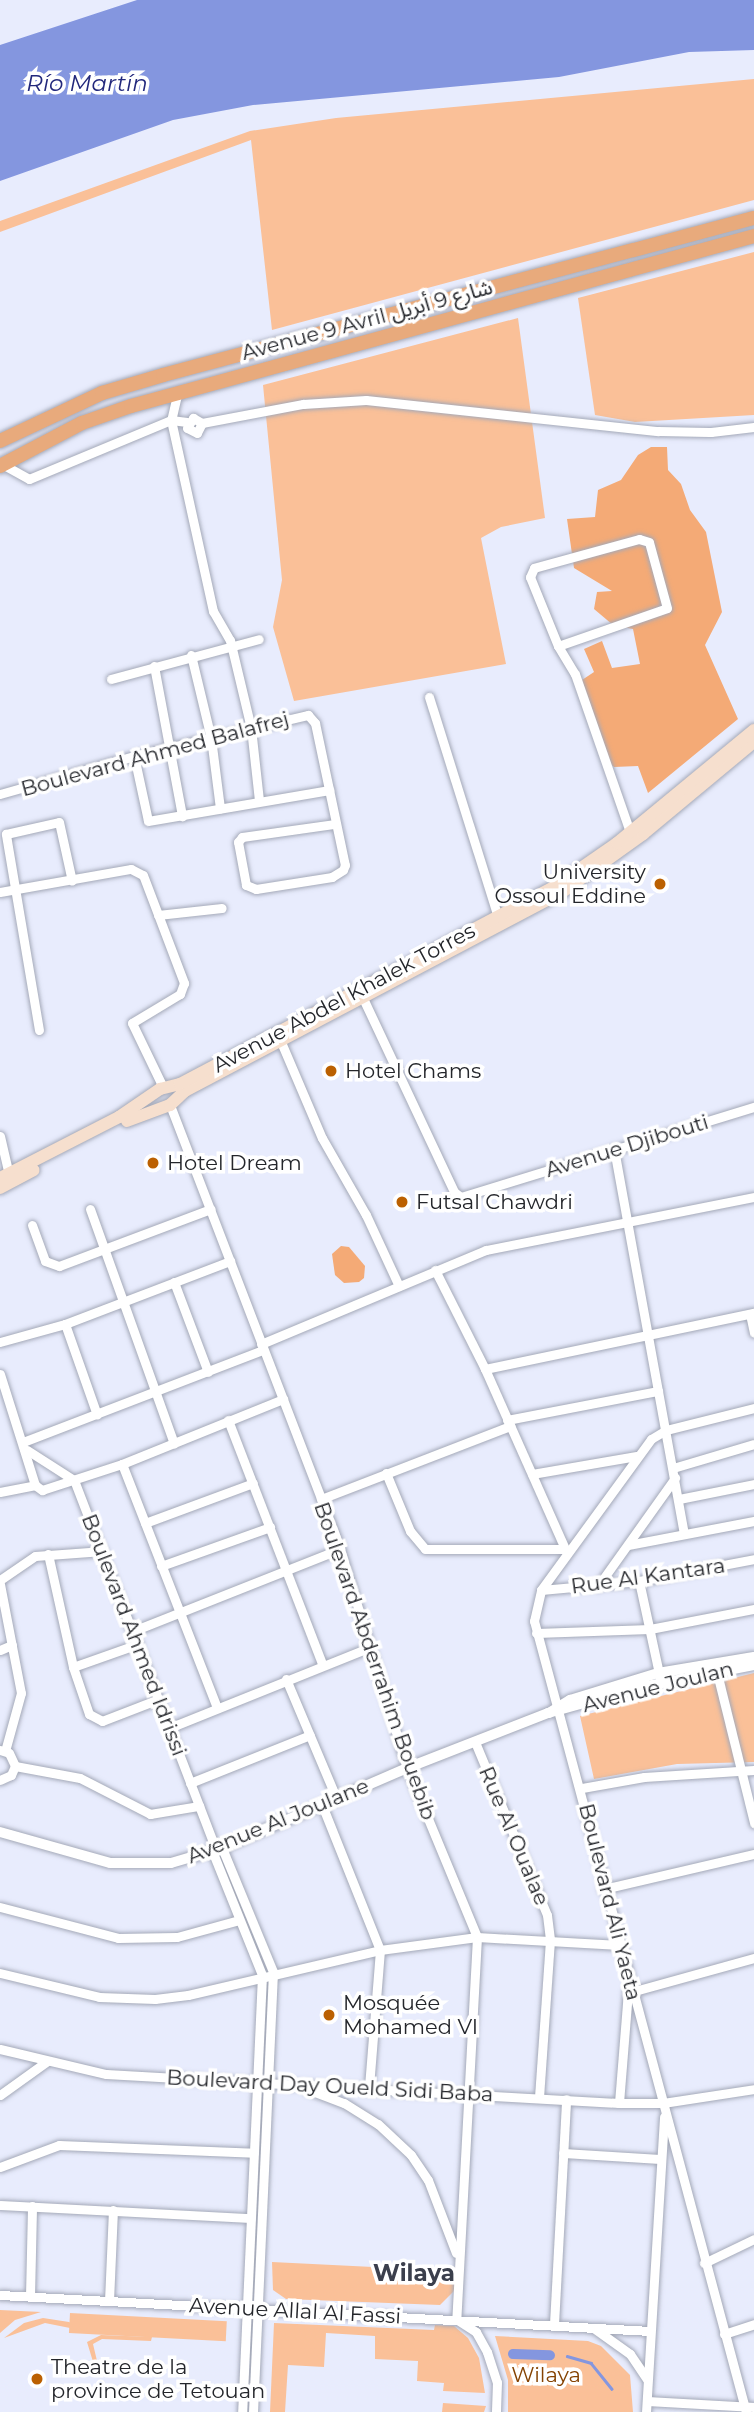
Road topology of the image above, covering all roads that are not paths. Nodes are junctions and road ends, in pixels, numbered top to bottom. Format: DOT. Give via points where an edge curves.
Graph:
graph roads {
  1 [pos="754,218"];
  2 [pos="754,236"];
  3 [pos="177,395"];
  4 [pos="172,420"];
  5 [pos="188,427"];
  6 [pos="754,427"];
  7 [pos="176,439"];
  8 [pos="0,441"];
  9 [pos="1,465"];
  10 [pos="259,639"];
  11 [pos="232,646"];
  12 [pos="558,646"];
  13 [pos="191,655"];
  14 [pos="155,666"];
  15 [pos="111,679"];
  16 [pos="429,697"];
  17 [pos="251,728"];
  18 [pos="754,730"];
  19 [pos="211,738"];
  20 [pos="754,742"];
  21 [pos="173,747"];
  22 [pos="134,756"];
  23 [pos="329,790"];
  24 [pos="0,794"];
  25 [pos="259,800"];
  26 [pos="219,808"];
  27 [pos="182,816"];
  28 [pos="335,824"];
  29 [pos="630,832"];
  30 [pos="72,881"];
  31 [pos="13,890"];
  32 [pos="0,892"];
  33 [pos="222,908"];
  34 [pos="158,915"];
  35 [pos="498,917"];
  36 [pos="361,995"];
  37 [pos="39,1030"];
  38 [pos="281,1041"];
  39 [pos="166,1097"];
  40 [pos="754,1107"];
  41 [pos="0,1136"];
  42 [pos="614,1149"];
  43 [pos="4,1176"];
  44 [pos="0,1188"];
  45 [pos="754,1197"];
  46 [pos="90,1209"];
  47 [pos="211,1209"];
  48 [pos="630,1223"];
  49 [pos="32,1226"];
  50 [pos="106,1249"];
  51 [pos="230,1261"];
  52 [pos="435,1270"];
  53 [pos="174,1282"];
  54 [pos="398,1286"];
  55 [pos="125,1302"];
  56 [pos="752,1314"];
  57 [pos="65,1324"];
  58 [pos="646,1333"];
  59 [pos="754,1333"];
  60 [pos="0,1342"];
  61 [pos="262,1347"];
  62 [pos="485,1369"];
  63 [pos="208,1372"];
  64 [pos="0,1374"];
  65 [pos="658,1391"];
  66 [pos="156,1392"];
  67 [pos="283,1399"];
  68 [pos="754,1408"];
  69 [pos="97,1415"];
  70 [pos="228,1420"];
  71 [pos="508,1423"];
  72 [pos="666,1430"];
  73 [pos="174,1443"];
  74 [pos="754,1444"];
  75 [pos="25,1446"];
  76 [pos="636,1456"];
  77 [pos="122,1464"];
  78 [pos="386,1473"];
  79 [pos="673,1473"];
  80 [pos="531,1474"];
  81 [pos="74,1480"];
  82 [pos="253,1483"];
  83 [pos="754,1484"];
  84 [pos="35,1485"];
  85 [pos="0,1492"];
  86 [pos="321,1499"];
  87 [pos="679,1499"];
  88 [pos="754,1521"];
  89 [pos="145,1524"];
  90 [pos="270,1527"];
  91 [pos="684,1533"];
  92 [pos="628,1545"];
  93 [pos="340,1549"];
  94 [pos="103,1551"];
  95 [pos="566,1551"];
  96 [pos="48,1554"];
  97 [pos="754,1559"];
  98 [pos="161,1566"];
  99 [pos="286,1571"];
  100 [pos="639,1581"];
  101 [pos="0,1582"];
  102 [pos="598,1586"];
  103 [pos="541,1590"];
  104 [pos="754,1609"];
  105 [pos="181,1612"];
  106 [pos="650,1629"];
  107 [pos="133,1631"];
  108 [pos="536,1633"];
  109 [pos="138,1644"];
  110 [pos="12,1645"];
  111 [pos="370,1647"];
  112 [pos="0,1650"];
  113 [pos="754,1657"];
  114 [pos="322,1663"];
  115 [pos="754,1665"];
  116 [pos="73,1667"];
  117 [pos="716,1668"];
  118 [pos="660,1678"];
  119 [pos="286,1679"];
  120 [pos="159,1699"];
  121 [pos="217,1708"];
  122 [pos="560,1708"];
  123 [pos="169,1728"];
  124 [pos="310,1735"];
  125 [pos="475,1742"];
  126 [pos="2,1750"];
  127 [pos="15,1766"];
  128 [pos="407,1768"];
  129 [pos="741,1770"];
  130 [pos="754,1770"];
  131 [pos="0,1780"];
  132 [pos="190,1783"];
  133 [pos="582,1788"];
  134 [pos="337,1800"];
  135 [pos="322,1805"];
  136 [pos="199,1806"];
  137 [pos="754,1823"];
  138 [pos="0,1832"];
  139 [pos="215,1848"];
  140 [pos="754,1854"];
  141 [pos="603,1889"];
  142 [pos="0,1907"];
  143 [pos="239,1920"];
  144 [pos="477,1937"];
  145 [pos="550,1940"];
  146 [pos="620,1945"];
  147 [pos="380,1950"];
  148 [pos="754,1958"];
  149 [pos="0,1973"];
  150 [pos="267,1974"];
  151 [pos="628,1982"];
  152 [pos="631,1992"];
  153 [pos="0,2049"];
  154 [pos="46,2062"];
  155 [pos="257,2083"];
  156 [pos="268,2083"];
  157 [pos="293,2085"];
  158 [pos="369,2087"];
  159 [pos="754,2089"];
  160 [pos="467,2093"];
  161 [pos="0,2095"];
  162 [pos="539,2098"];
  163 [pos="566,2099"];
  164 [pos="619,2103"];
  165 [pos="664,2106"];
  166 [pos="254,2153"];
  167 [pos="564,2153"];
  168 [pos="660,2160"];
  169 [pos="0,2167"];
  170 [pos="0,2205"];
  171 [pos="32,2206"];
  172 [pos="113,2210"];
  173 [pos="251,2218"];
  174 [pos="754,2239"];
  175 [pos="459,2262"];
  176 [pos="704,2263"];
  177 [pos="0,2295"];
  178 [pos="30,2296"];
  179 [pos="109,2301"];
  180 [pos="247,2309"];
  181 [pos="258,2309"];
  182 [pos="456,2319"];
  183 [pos="554,2324"];
  184 [pos="754,2324"];
  185 [pos="590,2327"];
  186 [pos="649,2331"];
  187 [pos="724,2334"];
  188 [pos="648,2380"];
  189 [pos="647,2401"];
  190 [pos="748,2408"];
  191 [pos="242,2412"];
  192 [pos="253,2412"];
  193 [pos="496,2412"];
  194 [pos="646,2412"];
  1 -- 8 [label="highway, Avenue 9 Avril شارع 9 أبريل" via="163,375 91,398"];
  2 -- 3 [label="highway, Avenue 9 Avril شارع 9 أبريل"];
  3 -- 4 [label="street"];
  3 -- 9 [label="highway, Avenue 9 Avril شارع 9 أبريل" via="82,423"];
  4 -- 5 [label="street"];
  4 -- 7 [label="street"];
  4 -- 9 [label="street" via="29,479"];
  5 -- 6 [label="street" via="197,418 202,423 303,404 366,400 658,431"];
  5 -- 7 [label="street"];
  7 -- 11 [label="street" via="213,611"];
  10 -- 11 [label="street"];
  11 -- 13 [label="street"];
  11 -- 17 [label="street"];
  12 -- 12 [label="street" via="667,608 649,542 639,540 530,572"];
  12 -- 29 [label="street" via="575,674"];
  13 -- 14 [label="street"];
  13 -- 19 [label="street"];
  14 -- 15 [label="street"];
  14 -- 21 [label="street"];
  16 -- 35 [label="street"];
  17 -- 19 [label="street, Boulevard Ahmed Balafrej"];
  17 -- 23 [label="street, Boulevard Ahmed Balafrej" via="311,716"];
  17 -- 25 [label="street"];
  18 -- 29 [label="main road, Avenue Abdel Khalek Torres"];
  19 -- 21 [label="street, Boulevard Ahmed Balafrej"];
  19 -- 26 [label="street"];
  20 -- 36 [label="main road, Avenue Abdel Khalek Torres" via="580,881"];
  21 -- 22 [label="street, Boulevard Ahmed Balafrej"];
  21 -- 27 [label="street"];
  22 -- 24 [label="street, Boulevard Ahmed Balafrej"];
  22 -- 27 [label="street" via="145,818"];
  23 -- 25 [label="street"];
  23 -- 28 [label="street"];
  25 -- 26 [label="street"];
  26 -- 27 [label="street"];
  28 -- 28 [label="street" via="242,837 246,885 256,889 338,876 345,865"];
  29 -- 35 [label="main road, Avenue Abdel Khalek Torres" via="576,873"];
  30 -- 31 [label="street"];
  30 -- 31 [label="street" via="63,826 55,821 6,834"];
  30 -- 34 [label="street" via="135,869 143,875"];
  31 -- 32 [label="street"];
  31 -- 37 [label="street"];
  33 -- 34 [label="street"];
  34 -- 39 [label="street, Boulevard Abderrahim Bouebib" via="184,989 132,1025"];
  35 -- 36 [label="main road, Avenue Abdel Khalek Torres"];
  36 -- 38 [label="main road, Avenue Abdel Khalek Torres"];
  36 -- 39 [label="main road, Avenue Abdel Khalek Torres"];
  36 -- 42 [label="street, Avenue Djibouti" via="454,1192 461,1197"];
  38 -- 39 [label="main road, Avenue Abdel Khalek Torres"];
  38 -- 54 [label="street" via="322,1138 366,1215"];
  39 -- 43 [label="main road, Avenue Abdel Khalek Torres"];
  39 -- 44 [label="main road, Avenue Abdel Khalek Torres"];
  39 -- 47 [label="street, Boulevard Abderrahim Bouebib"];
  40 -- 42 [label="street, Avenue Djibouti"];
  41 -- 43 [label="street"];
  42 -- 48 [label="street"];
  45 -- 48 [label="street"];
  46 -- 50 [label="street"];
  47 -- 50 [label="street"];
  47 -- 51 [label="street, Boulevard Abderrahim Bouebib"];
  48 -- 52 [label="street" via="486,1250"];
  48 -- 58 [label="street"];
  49 -- 50 [label="street" via="45,1261 53,1266"];
  50 -- 55 [label="street"];
  51 -- 53 [label="street"];
  51 -- 61 [label="street, Boulevard Abderrahim Bouebib"];
  52 -- 54 [label="street"];
  52 -- 62 [label="street"];
  53 -- 55 [label="street"];
  53 -- 63 [label="street"];
  54 -- 61 [label="street"];
  55 -- 57 [label="street"];
  55 -- 66 [label="street"];
  56 -- 58 [label="street"];
  56 -- 59 [label="street"];
  57 -- 60 [label="street"];
  57 -- 69 [label="street"];
  58 -- 62 [label="street"];
  58 -- 65 [label="street"];
  61 -- 63 [label="street"];
  61 -- 67 [label="street, Boulevard Abderrahim Bouebib"];
  62 -- 71 [label="street"];
  63 -- 66 [label="street"];
  64 -- 75 [label="street"];
  65 -- 71 [label="street"];
  65 -- 72 [label="street"];
  66 -- 69 [label="street"];
  66 -- 73 [label="street"];
  67 -- 70 [label="street"];
  67 -- 86 [label="street, Boulevard Abderrahim Bouebib"];
  68 -- 72 [label="street"];
  69 -- 75 [label="street"];
  70 -- 73 [label="street"];
  70 -- 82 [label="street"];
  71 -- 78 [label="street"];
  71 -- 80 [label="street"];
  72 -- 76 [label="street, Boulevard Ali Yaeta" via="650,1438"];
  72 -- 79 [label="street"];
  73 -- 77 [label="street"];
  74 -- 79 [label="street"];
  75 -- 81 [label="street"];
  75 -- 84 [label="street"];
  76 -- 80 [label="street"];
  76 -- 95 [label="street, Boulevard Ali Yaeta"];
  77 -- 81 [label="street"];
  77 -- 89 [label="street"];
  78 -- 86 [label="street"];
  78 -- 95 [label="street" via="410,1531 425,1549"];
  79 -- 87 [label="street"];
  79 -- 92 [label="street"];
  80 -- 95 [label="street"];
  81 -- 84 [label="street" via="42,1490"];
  81 -- 94 [label="street, Boulevard Ahmed Idrissi"];
  82 -- 89 [label="street"];
  82 -- 90 [label="street"];
  83 -- 87 [label="street"];
  84 -- 85 [label="street"];
  86 -- 93 [label="street, Boulevard Abderrahim Bouebib"];
  87 -- 91 [label="street"];
  88 -- 91 [label="street"];
  89 -- 98 [label="street"];
  90 -- 98 [label="street"];
  90 -- 99 [label="street"];
  91 -- 92 [label="street"];
  92 -- 102 [label="street"];
  93 -- 99 [label="street"];
  93 -- 111 [label="street, Boulevard Abderrahim Bouebib"];
  94 -- 96 [label="street"];
  94 -- 107 [label="street, Boulevard Ahmed Idrissi"];
  95 -- 103 [label="street, Boulevard Ali Yaeta"];
  96 -- 101 [label="street" via="24,1560"];
  96 -- 116 [label="street"];
  97 -- 100 [label="street, Rue Al Kantara"];
  98 -- 105 [label="street"];
  99 -- 105 [label="street"];
  99 -- 114 [label="street"];
  100 -- 102 [label="street, Rue Al Kantara"];
  100 -- 106 [label="street"];
  101 -- 110 [label="street"];
  102 -- 103 [label="street, Rue Al Kantara"];
  103 -- 108 [label="street, Boulevard Ali Yaeta" via="535,1605"];
  104 -- 106 [label="street"];
  105 -- 107 [label="street"];
  105 -- 121 [label="street"];
  106 -- 108 [label="street"];
  106 -- 118 [label="street"];
  107 -- 109 [label="street, Boulevard Ahmed Idrissi"];
  108 -- 122 [label="street, Boulevard Ali Yaeta"];
  109 -- 116 [label="street"];
  109 -- 120 [label="street, Boulevard Ahmed Idrissi"];
  110 -- 112 [label="street"];
  110 -- 126 [label="street" via="21,1693"];
  111 -- 114 [label="street"];
  111 -- 128 [label="street, Boulevard Abderrahim Bouebib"];
  113 -- 117 [label="street, Avenue Joulan"];
  114 -- 119 [label="street"];
  115 -- 117 [label="street, Avenue Joulan"];
  116 -- 120 [label="street" via="86,1710 96,1720"];
  117 -- 118 [label="street, Avenue Joulan"];
  117 -- 129 [label="street"];
  118 -- 122 [label="street, Avenue Joulan"];
  119 -- 121 [label="street"];
  119 -- 124 [label="street"];
  120 -- 123 [label="street, Boulevard Ahmed Idrissi"];
  121 -- 123 [label="street"];
  122 -- 125 [label="street, Avenue Al Joulane"];
  122 -- 133 [label="street, Boulevard Ali Yaeta"];
  123 -- 132 [label="street, Boulevard Ahmed Idrissi"];
  124 -- 132 [label="street"];
  124 -- 134 [label="street"];
  125 -- 128 [label="street, Avenue Al Joulane"];
  125 -- 145 [label="street, Rue Al Oualae" via="540,1892"];
  126 -- 127 [label="street"];
  127 -- 131 [label="street" via="11,1775"];
  127 -- 136 [label="street" via="80,1778 150,1814"];
  128 -- 134 [label="street, Avenue Al Joulane"];
  128 -- 144 [label="street, Boulevard Abderrahim Bouebib"];
  129 -- 130 [label="street"];
  129 -- 133 [label="street" via="644,1777"];
  129 -- 137 [label="street"];
  132 -- 136 [label="street, Boulevard Ahmed Idrissi"];
  133 -- 141 [label="street, Boulevard Ali Yaeta"];
  134 -- 135 [label="street, Avenue Al Joulane"];
  135 -- 139 [label="street, Avenue Al Joulane"];
  135 -- 147 [label="street"];
  136 -- 139 [label="street, Boulevard Ahmed Idrissi"];
  138 -- 139 [label="street, Avenue Al Joulane" via="123,1865 156,1865"];
  139 -- 143 [label="street"];
  139 -- 150 [label="street"];
  140 -- 141 [label="street"];
  141 -- 146 [label="street, Boulevard Ali Yaeta"];
  142 -- 143 [label="street" via="118,1938 177,1937"];
  143 -- 150 [label="street"];
  144 -- 145 [label="street"];
  144 -- 147 [label="street"];
  144 -- 160 [label="street, Boulevard Abderrahim Bouebib"];
  145 -- 146 [label="street"];
  145 -- 162 [label="street, Rue Al Oualae"];
  146 -- 151 [label="street, Boulevard Ali Yaeta"];
  147 -- 150 [label="street"];
  147 -- 158 [label="street"];
  148 -- 152 [label="street"];
  149 -- 150 [label="street" via="122,2000 188,1995"];
  150 -- 155 [label="street"];
  150 -- 156 [label="street"];
  151 -- 152 [label="street, Boulevard Ali Yaeta"];
  151 -- 164 [label="street"];
  152 -- 165 [label="street, Boulevard Ali Yaeta"];
  153 -- 154 [label="street, Boulevard Day Oueld Sidi Baba"];
  154 -- 155 [label="street, Boulevard Day Oueld Sidi Baba" via="106,2074"];
  154 -- 161 [label="street"];
  155 -- 156 [label="street, Boulevard Day Oueld Sidi Baba"];
  155 -- 166 [label="street"];
  156 -- 157 [label="street, Boulevard Day Oueld Sidi Baba"];
  156 -- 181 [label="street"];
  157 -- 158 [label="street, Boulevard Day Oueld Sidi Baba"];
  157 -- 175 [label="street" via="344,2103 378,2124 411,2155 436,2197"];
  158 -- 160 [label="street, Boulevard Day Oueld Sidi Baba"];
  159 -- 165 [label="street, Boulevard Day Oueld Sidi Baba"];
  160 -- 162 [label="street, Boulevard Day Oueld Sidi Baba"];
  160 -- 175 [label="street, Boulevard Abderrahim Bouebib"];
  162 -- 163 [label="street, Boulevard Day Oueld Sidi Baba"];
  163 -- 164 [label="street, Boulevard Day Oueld Sidi Baba"];
  163 -- 167 [label="street"];
  164 -- 165 [label="street, Boulevard Day Oueld Sidi Baba"];
  165 -- 168 [label="street"];
  165 -- 176 [label="street, Boulevard Ali Yaeta"];
  166 -- 169 [label="street" via="60,2145"];
  166 -- 173 [label="street"];
  167 -- 168 [label="street"];
  167 -- 183 [label="street"];
  168 -- 186 [label="street"];
  170 -- 171 [label="street"];
  171 -- 172 [label="street"];
  171 -- 178 [label="street"];
  172 -- 173 [label="street"];
  172 -- 179 [label="street"];
  173 -- 180 [label="street"];
  174 -- 176 [label="street"];
  175 -- 182 [label="street, Boulevard Abderrahim Bouebib"];
  176 -- 187 [label="street, Boulevard Ali Yaeta"];
  177 -- 178 [label="street, Avenue Allal Al Fassi"];
  178 -- 179 [label="street, Avenue Allal Al Fassi"];
  179 -- 180 [label="street, Avenue Allal Al Fassi"];
  180 -- 181 [label="street, Avenue Allal Al Fassi"];
  180 -- 191 [label="street"];
  181 -- 182 [label="street, Avenue Allal Al Fassi"];
  181 -- 192 [label="street"];
  182 -- 183 [label="street, Avenue Allal Al Fassi"];
  182 -- 193 [label="street" via="477,2332 487,2352 497,2382"];
  183 -- 185 [label="street, Avenue Allal Al Fassi"];
  184 -- 187 [label="street"];
  185 -- 186 [label="street, Avenue Allal Al Fassi"];
  185 -- 188 [label="street, Avenue Allal Al Fassi" via="631,2354"];
  186 -- 188 [label="street"];
  187 -- 190 [label="street, Boulevard Ali Yaeta"];
  188 -- 189 [label="street"];
  189 -- 190 [label="street"];
  189 -- 194 [label="street"];
}
